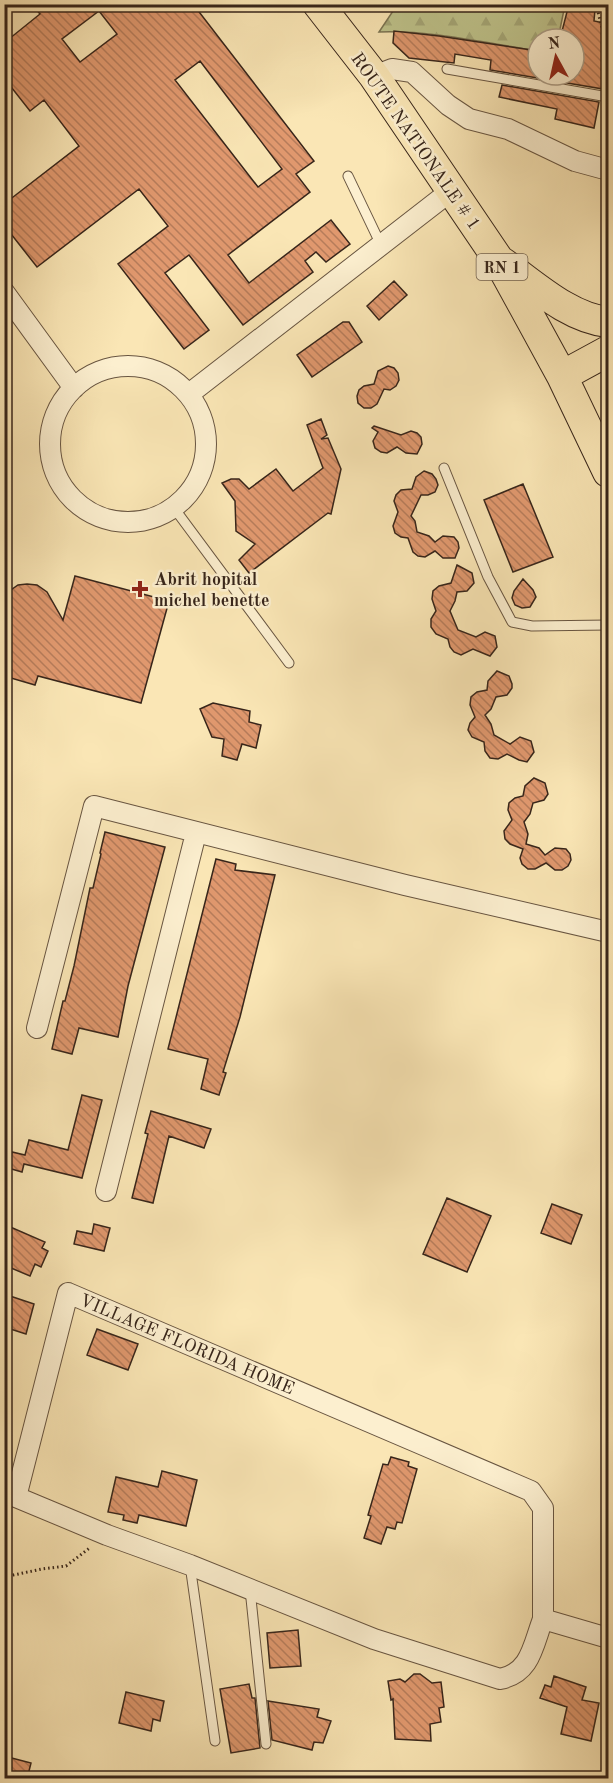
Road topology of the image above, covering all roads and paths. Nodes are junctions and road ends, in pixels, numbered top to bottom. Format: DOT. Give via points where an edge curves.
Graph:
graph roads {
  1 [pos="318,4"];
  2 [pos="596,4"];
  3 [pos="603,32"];
  4 [pos="447,69"];
  5 [pos="374,76"];
  6 [pos="609,98"];
  7 [pos="609,170"];
  8 [pos="348,176"];
  9 [pos="452,190"];
  10 [pos="381,245"];
  11 [pos="498,259"];
  12 [pos="4,292"];
  13 [pos="609,322"];
  14 [pos="609,351"];
  15 [pos="562,376"];
  16 [pos="74,388"];
  17 [pos="189,394"];
  18 [pos="444,468"];
  19 [pos="609,472"];
  20 [pos="174,508"];
  21 [pos="609,624"];
  22 [pos="289,663"];
  23 [pos="196,833"];
  24 [pos="609,932"];
  25 [pos="37,1028"];
  26 [pos="106,1191"];
  27 [pos="106,1535"];
  28 [pos="190,1565"];
  29 [pos="4,1577"];
  30 [pos="250,1589"];
  31 [pos="543,1618"];
  32 [pos="609,1638"];
  33 [pos="214,1741"];
  34 [pos="266,1744"];
  1 -- 5 [label="main road, ROUTE NATIONALE # 1 / RN 1"];
  2 -- 3 [label="path"];
  4 -- 6 [label="lane"];
  5 -- 7 [label="street" via="392,69 412,72 470,119 508,129 574,161"];
  5 -- 9 [label="main road, ROUTE NATIONALE # 1 / RN 1"];
  8 -- 10 [label="lane"];
  9 -- 10 [label="street"];
  9 -- 11 [label="main road, ROUTE NATIONALE # 1 / RN 1"];
  10 -- 17 [label="street"];
  11 -- 13 [label="main road" via="567,308"];
  11 -- 15 [label="main road, ROUTE NATIONALE # 1 / RN 1"];
  12 -- 16 [label="street"];
  14 -- 15 [label="main road"];
  15 -- 19 [label="main road, ROUTE NATIONALE # 1 / RN 1"];
  16 -- 17 [label="street" via="95,373 120,366 146,368 170,377"];
  16 -- 20 [label="street" via="59,408 51,433 51,459 60,483 77,503 99,516 125,522 151,519"];
  17 -- 20 [label="street" via="202,416 207,441 204,467 192,489"];
  18 -- 21 [label="lane" via="488,577 512,622 532,626"];
  20 -- 22 [label="lane"];
  23 -- 24 [label="street"];
  23 -- 25 [label="street" via="94,806"];
  23 -- 26 [label="street"];
  27 -- 28 [label="street, VILLAGE FLORIDA HOME"];
  27 -- 29 [label="path" via="66,1566"];
  27 -- 31 [label="street, VILLAGE FLORIDA HOME" via="16,1497 68,1293 531,1491 543,1508"];
  28 -- 30 [label="street, VILLAGE FLORIDA HOME"];
  28 -- 33 [label="lane"];
  30 -- 31 [label="street, VILLAGE FLORIDA HOME" via="374,1639 500,1679 513,1677 524,1668"];
  30 -- 34 [label="lane"];
  31 -- 32 [label="street"];
}
